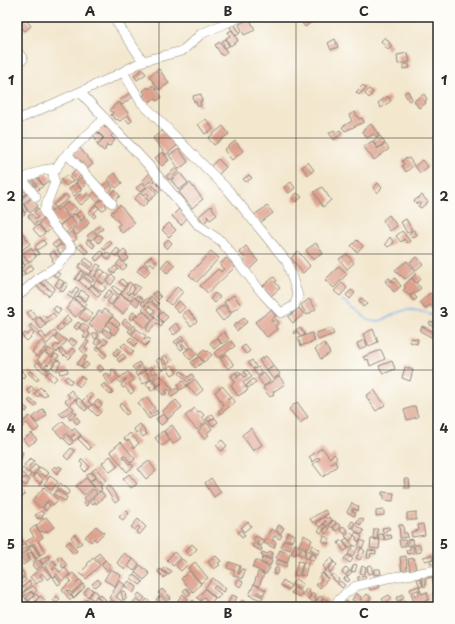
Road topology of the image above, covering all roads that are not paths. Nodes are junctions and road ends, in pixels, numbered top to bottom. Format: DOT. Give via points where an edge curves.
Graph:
graph roads {
  1 [pos="113,17"];
  2 [pos="240,17"];
  3 [pos="17,51"];
  4 [pos="23,59"];
  5 [pos="143,61"];
  6 [pos="123,72"];
  7 [pos="80,92"];
  8 [pos="105,118"];
  9 [pos="17,120"];
  10 [pos="67,154"];
  11 [pos="57,168"];
  12 [pos="20,180"];
  13 [pos="36,197"];
  14 [pos="112,203"];
  15 [pos="17,296"];
  16 [pos="438,570"];
  17 [pos="333,607"];
  1 -- 5 [label="street"];
  2 -- 5 [label="street" via="202,34 182,51"];
  3 -- 4 [label="street"];
  5 -- 6 [label="street"];
  6 -- 7 [label="street"];
  6 -- 8 [label="street" via="141,102 229,191 287,262 298,296 294,306 281,314 221,241 199,226"];
  7 -- 8 [label="street"];
  7 -- 9 [label="street"];
  8 -- 10 [label="street"];
  10 -- 11 [label="street"];
  10 -- 14 [label="street"];
  11 -- 12 [label="street" via="43,170"];
  11 -- 15 [label="street" via="53,173 55,182 44,211 72,248 57,266"];
  12 -- 13 [label="street"];
  16 -- 17 [label="street" via="356,586"];
}
